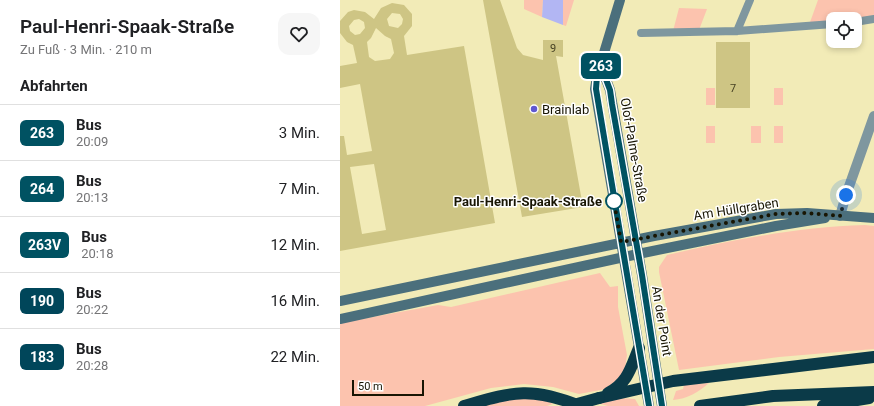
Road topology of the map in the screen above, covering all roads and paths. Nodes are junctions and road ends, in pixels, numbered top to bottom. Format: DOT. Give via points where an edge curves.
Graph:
graph roads {
  1 [pos="620,0"];
  2 [pos="750,0"];
  3 [pos="874,19"];
  4 [pos="862,21"];
  5 [pos="826,25"];
  6 [pos="737,31"];
  7 [pos="641,33"];
  8 [pos="601,66"];
  9 [pos="874,116"];
  10 [pos="840,216"];
  11 [pos="874,218"];
  12 [pos="636,240"];
  13 [pos="621,242"];
  14 [pos="638,254"];
  15 [pos="623,257"];
  16 [pos="388,291"];
  17 [pos="340,300"];
  18 [pos="391,308"];
  19 [pos="340,319"];
  20 [pos="639,348"];
  21 [pos="874,357"];
  22 [pos="659,385"];
  23 [pos="646,388"];
  24 [pos="874,392"];
  25 [pos="874,397"];
  26 [pos="599,398"];
  27 [pos="661,404"];
  28 [pos="649,405"];
  29 [pos="464,406"];
  30 [pos="570,406"];
  31 [pos="580,406"];
  32 [pos="700,406"];
  33 [pos="823,406"];
  1 -- 8 [label="main road"];
  2 -- 6 [label="street"];
  3 -- 4 [label="street"];
  5 -- 6 [label="street"];
  6 -- 7 [label="street"];
  8 -- 12 [label="main road, Olof-Palme-Straße" via="610,90"];
  8 -- 13 [label="main road" via="596,89"];
  9 -- 10 [label="street"];
  10 -- 11 [label="main road, Am Hüllgraben"];
  10 -- 12 [label="main road, Am Hüllgraben" via="776,214"];
  10 -- 14 [label="main road, Am Hüllgraben" via="776,226"];
  12 -- 13 [label="main road"];
  12 -- 14 [label="main road, An der Point"];
  13 -- 15 [label="main road, An der Point"];
  13 -- 16 [label="main road"];
  14 -- 15 [label="main road"];
  14 -- 22 [label="main road, An der Point"];
  15 -- 18 [label="main road"];
  15 -- 20 [label="main road, An der Point"];
  16 -- 17 [label="main road"];
  16 -- 18 [label="main road"];
  18 -- 19 [label="main road"];
  20 -- 23 [label="main road, An der Point"];
  20 -- 26 [label="highway" via="628,376 621,385"];
  21 -- 22 [label="highway" via="673,381"];
  22 -- 23 [label="highway"];
  22 -- 27 [label="main road, An der Point"];
  23 -- 26 [label="highway"];
  23 -- 28 [label="main road, An der Point"];
  24 -- 32 [label="highway" via="774,396"];
  25 -- 33 [label="highway"];
  26 -- 30 [label="highway, bridge"];
  29 -- 31 [label="highway" via="513,393 535,392"];
}
